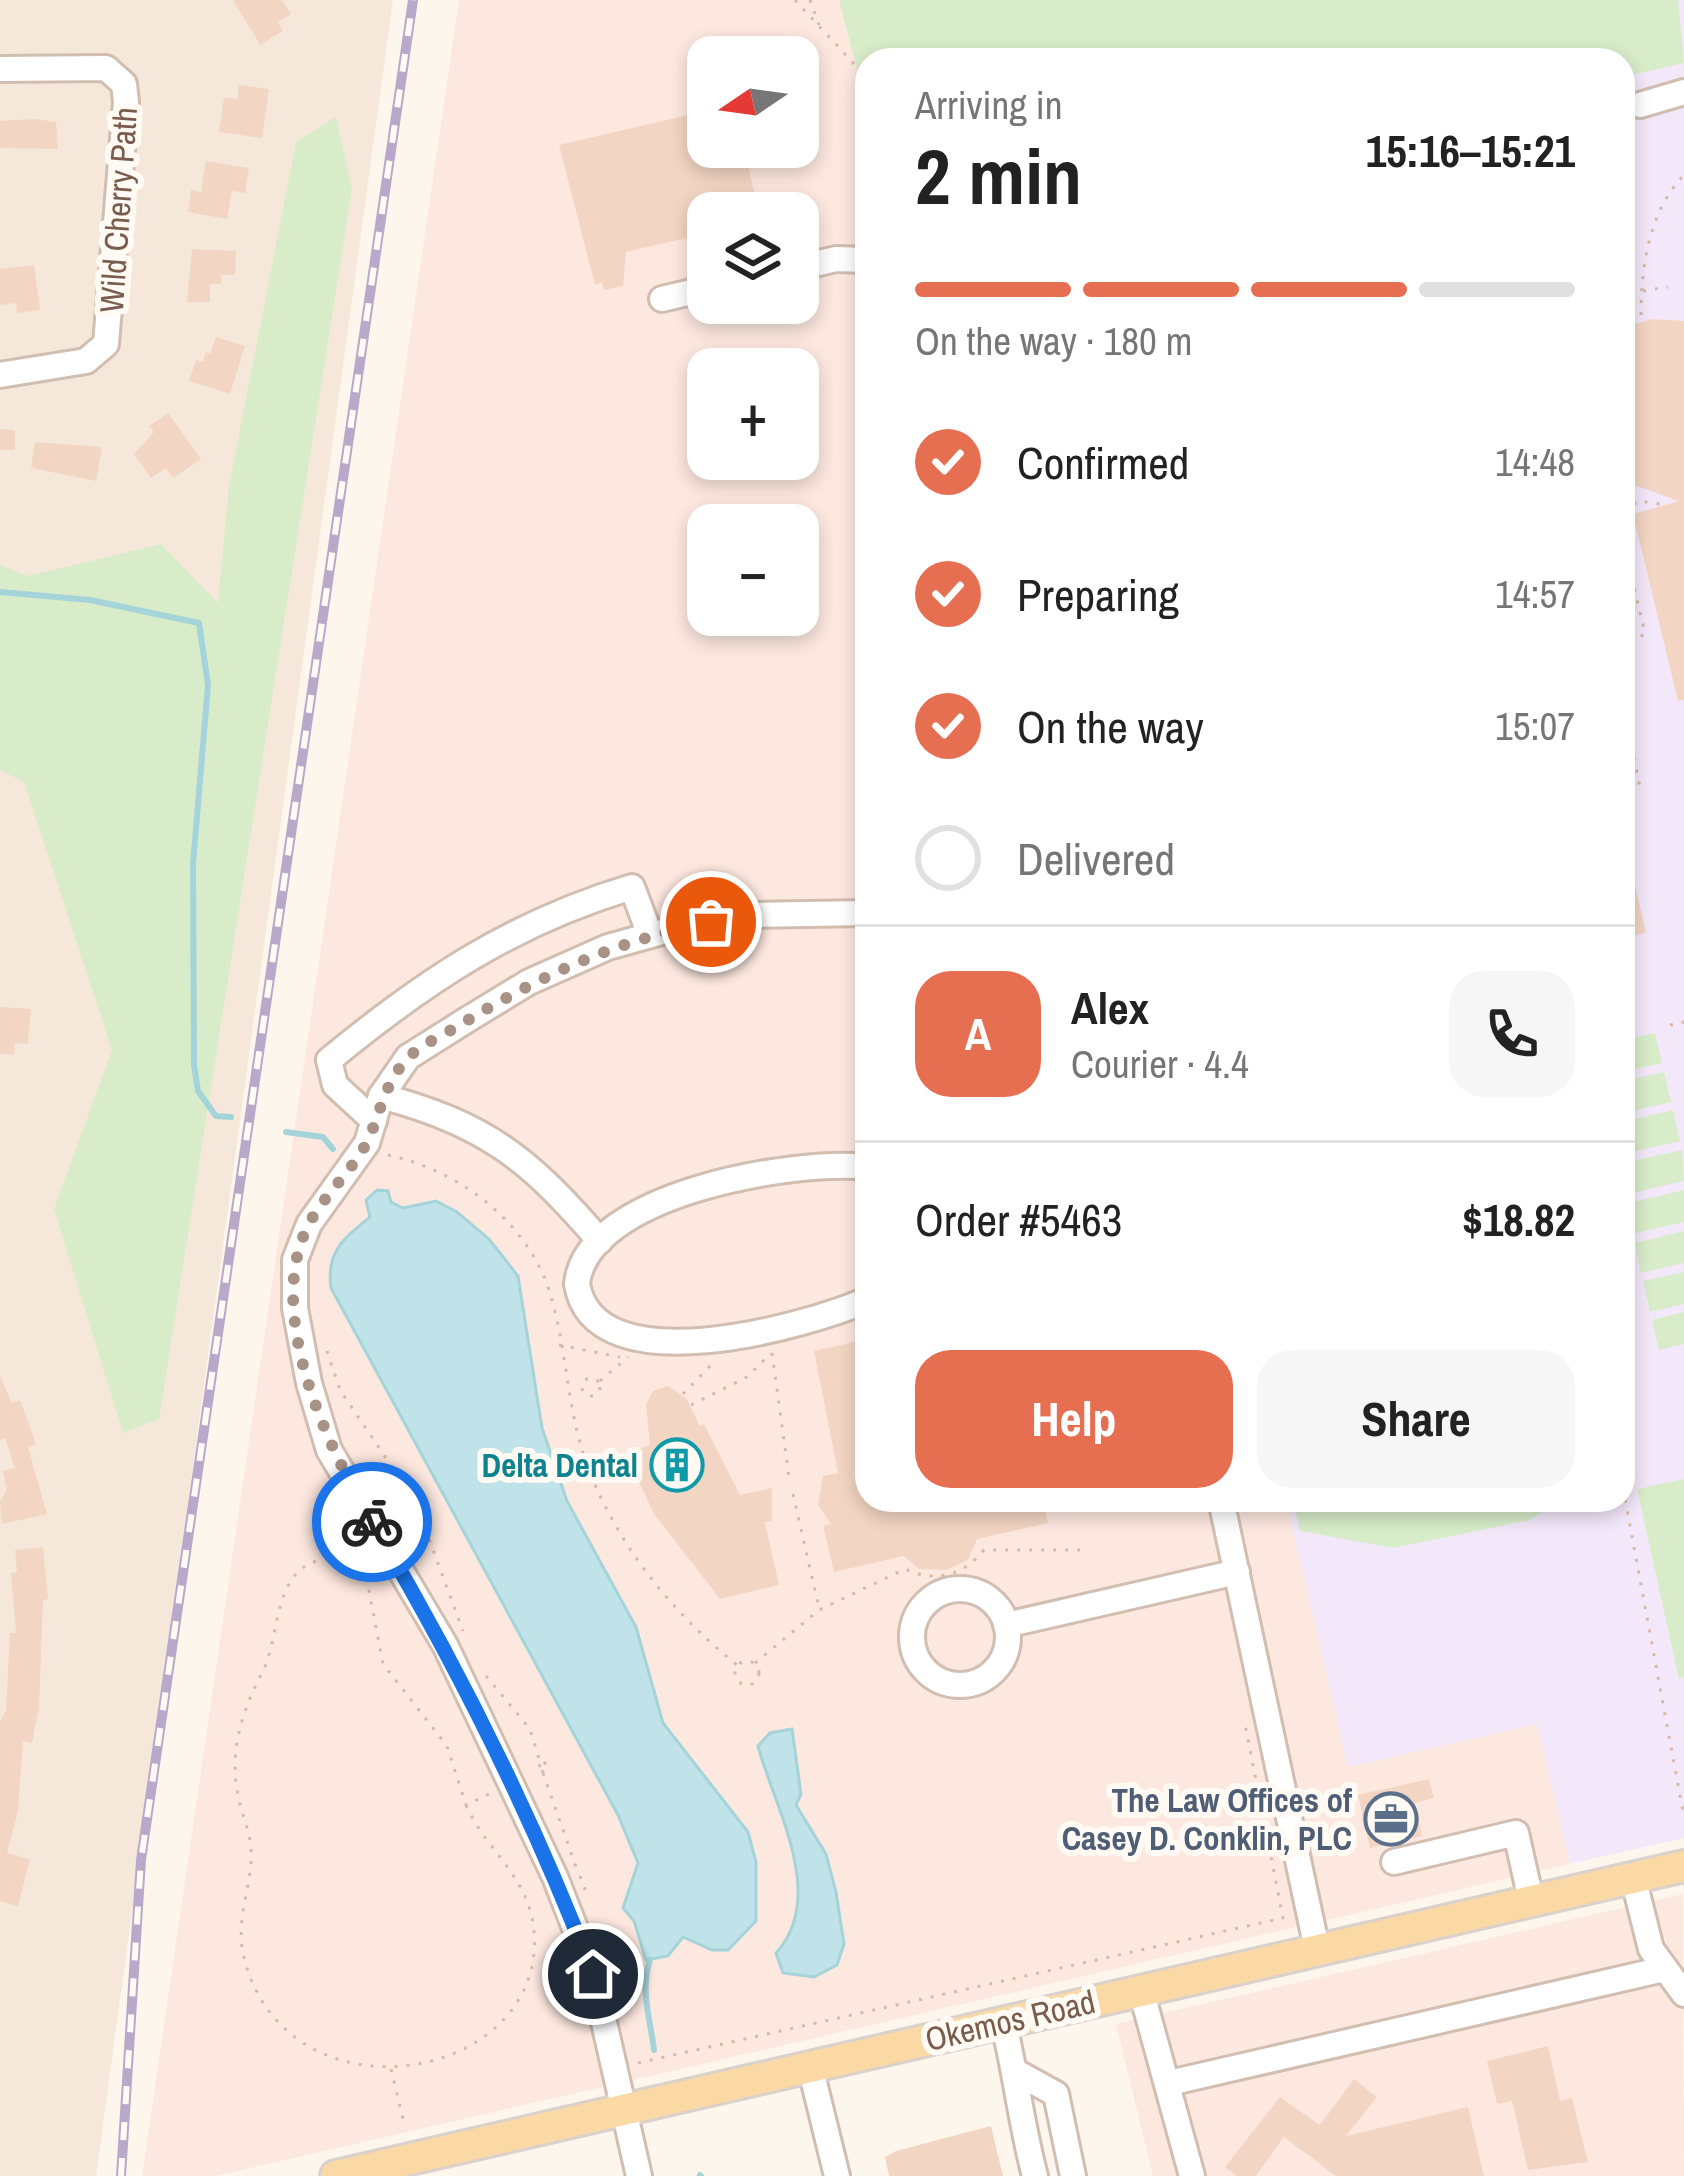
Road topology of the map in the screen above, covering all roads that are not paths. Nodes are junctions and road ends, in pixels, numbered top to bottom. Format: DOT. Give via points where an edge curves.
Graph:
graph roads {
  1 [pos="0,69"];
  2 [pos="1684,92"];
  3 [pos="1640,105"];
  4 [pos="855,260"];
  5 [pos="819,264"];
  6 [pos="687,293"];
  7 [pos="662,298"];
  8 [pos="0,375"];
  9 [pos="855,913"];
  10 [pos="650,935"];
  11 [pos="378,1108"];
  12 [pos="855,1166"];
  13 [pos="600,1241"];
  14 [pos="855,1305"];
  15 [pos="1224,1512"];
  16 [pos="1237,1573"];
  17 [pos="1006,1625"];
  18 [pos="1394,1862"];
  19 [pos="1684,1866"];
  20 [pos="1633,1877"];
  21 [pos="1532,1900"];
  22 [pos="1317,1949"];
  23 [pos="1664,1969"];
  24 [pos="1141,1990"];
  25 [pos="1684,1994"];
  26 [pos="1004,2021"];
  27 [pos="810,2066"];
  28 [pos="1016,2072"];
  29 [pos="1169,2083"];
  30 [pos="622,2109"];
  31 [pos="418,2167"];
  32 [pos="336,2176"];
  33 [pos="639,2176"];
  34 [pos="838,2176"];
  35 [pos="1035,2176"];
  36 [pos="1073,2176"];
  37 [pos="1192,2176"];
  1 -- 8 [label="street, Wild Cherry Path" via="98,66 124,84 127,102 110,329 101,350 77,364"];
  2 -- 3 [label="street"];
  4 -- 5 [label="street"];
  6 -- 7 [label="street"];
  9 -- 10 [label="street" via="754,916"];
  10 -- 11 [label="street" via="529,982 408,1057"];
  10 -- 11 [label="street" via="632,887 577,903 460,959 329,1060 335,1085"];
  11 -- 13 [label="street" via="496,1139"];
  11 -- 30 [label="street" via="367,1143 309,1223 295,1260 309,1383 329,1450 445,1645 555,1877 593,1974"];
  12 -- 13 [label="street" via="750,1173 653,1208"];
  13 -- 14 [label="street" via="578,1274 578,1294 593,1318 620,1332 653,1340 739,1337"];
  15 -- 16 [label="street"];
  16 -- 17 [label="street"];
  16 -- 22 [label="street"];
  18 -- 21 [label="street" via="1516,1833"];
  19 -- 20 [label="main road, Okemos Road"];
  20 -- 21 [label="main road, Okemos Road"];
  20 -- 23 [label="street"];
  21 -- 22 [label="main road, Okemos Road"];
  22 -- 24 [label="main road, Okemos Road"];
  23 -- 25 [label="street"];
  23 -- 29 [label="street"];
  24 -- 26 [label="main road, Okemos Road"];
  24 -- 29 [label="street"];
  26 -- 27 [label="main road, Okemos Road"];
  26 -- 28 [label="street"];
  27 -- 30 [label="main road, Okemos Road"];
  27 -- 34 [label="street"];
  28 -- 35 [label="street"];
  28 -- 36 [label="street" via="1056,2094"];
  29 -- 37 [label="street"];
  30 -- 31 [label="main road, Okemos Road"];
  30 -- 33 [label="street"];
  31 -- 32 [label="main road, Okemos Road"];
}
